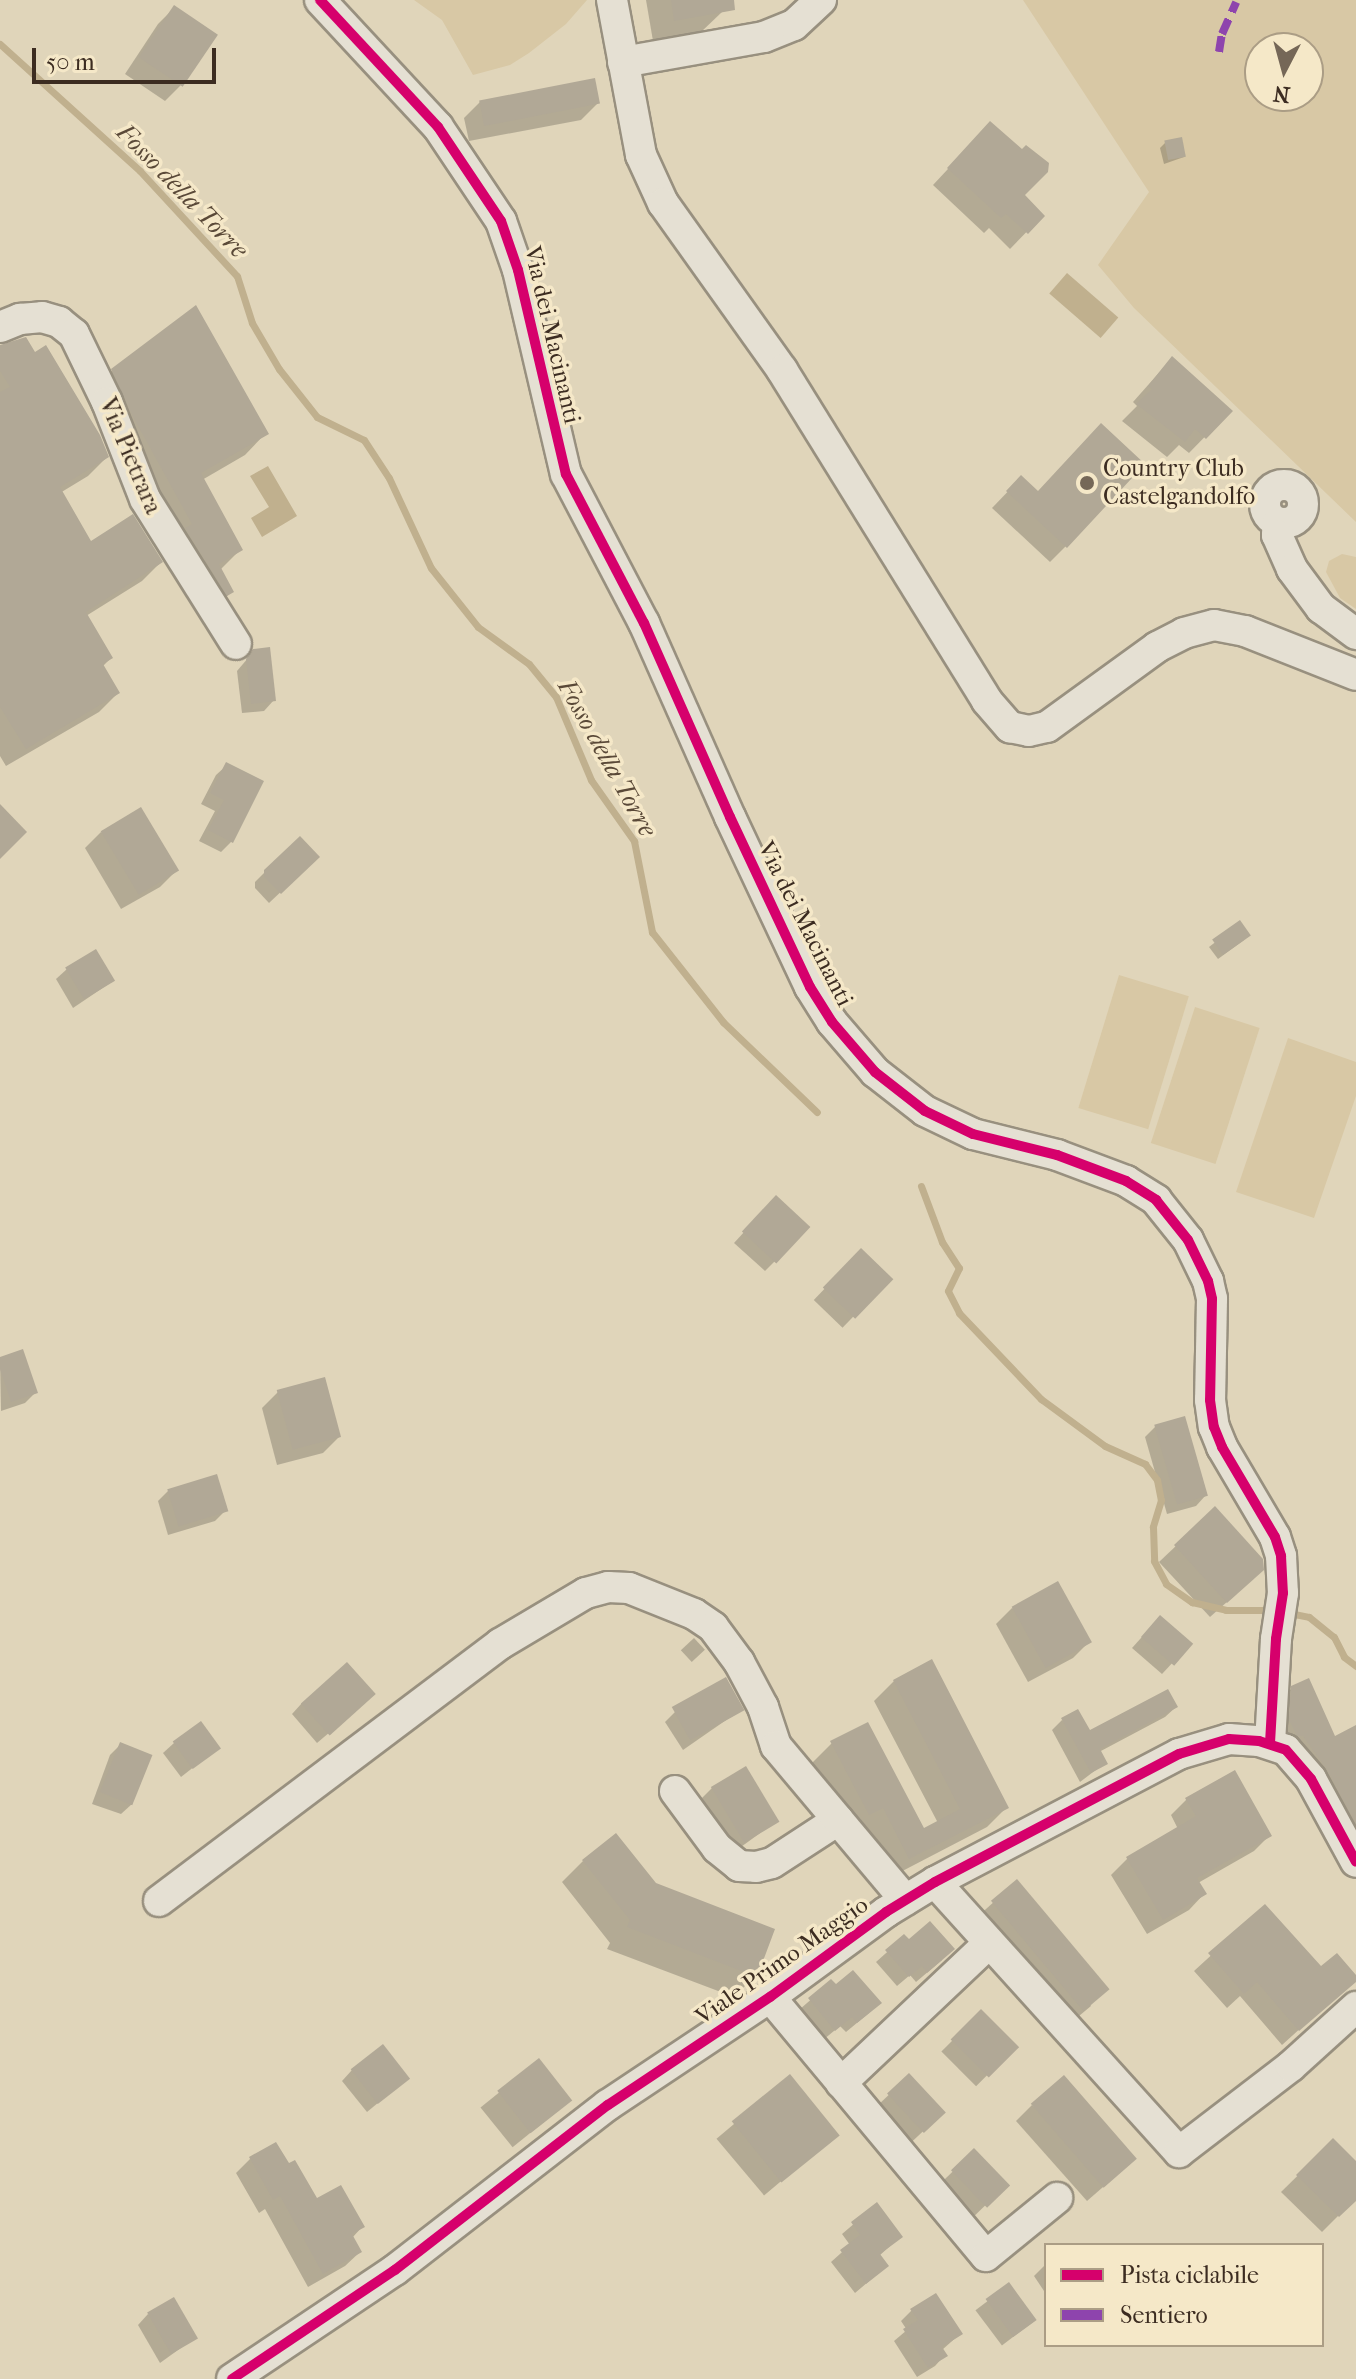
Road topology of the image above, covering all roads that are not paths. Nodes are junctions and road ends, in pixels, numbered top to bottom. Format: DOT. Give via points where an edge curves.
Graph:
graph roads {
  1 [pos="320,0"];
  2 [pos="612,0"];
  3 [pos="821,0"];
  4 [pos="623,62"];
  5 [pos="0,327"];
  6 [pos="1278,523"];
  7 [pos="1356,634"];
  8 [pos="236,644"];
  9 [pos="1356,675"];
  10 [pos="1270,1744"];
  11 [pos="675,1791"];
  12 [pos="838,1820"];
  13 [pos="1356,1862"];
  14 [pos="935,1882"];
  15 [pos="905,1900"];
  16 [pos="159,1901"];
  17 [pos="989,1943"];
  18 [pos="770,1997"];
  19 [pos="1356,2007"];
  20 [pos="841,2083"];
  21 [pos="1057,2198"];
  22 [pos="232,2379"];
  1 -- 10 [label="street, Via dei Macinanti" via="438,127 501,221 518,270 566,474 644,623 810,987 832,1022 875,1072 925,1111 973,1134 1057,1155 1126,1181 1156,1200 1188,1240 1212,1299 1214,1427 1275,1537 1284,1577"];
  2 -- 4 [label="street"];
  3 -- 4 [label="street" via="794,25 772,35"];
  4 -- 9 [label="street" via="641,155 663,203 782,370 987,701 1010,727 1038,730 1056,723 1157,647 1214,625 1245,631"];
  5 -- 8 [label="street, Via Pietrara" via="42,317 74,334 145,499"];
  6 -- 7 [label="street" via="1277,535 1292,569 1321,608"];
  10 -- 13 [label="street, Viale Primo Maggio" via="1303,1767"];
  10 -- 14 [label="street, Viale Primo Maggio" via="1229,1739 1179,1754"];
  11 -- 12 [label="street" via="717,1848 739,1866 772,1863"];
  12 -- 15 [label="street"];
  12 -- 16 [label="street" via="776,1746 763,1707 713,1627 629,1588 608,1587 586,1593 500,1644"];
  14 -- 15 [label="street, Viale Primo Maggio"];
  14 -- 17 [label="street"];
  15 -- 18 [label="street, Viale Primo Maggio"];
  17 -- 19 [label="street" via="1179,2152 1291,2066"];
  17 -- 20 [label="street"];
  18 -- 20 [label="street"];
  18 -- 22 [label="street, Viale Primo Maggio" via="619,2098 453,2228"];
  20 -- 21 [label="street" via="986,2256"];
}
